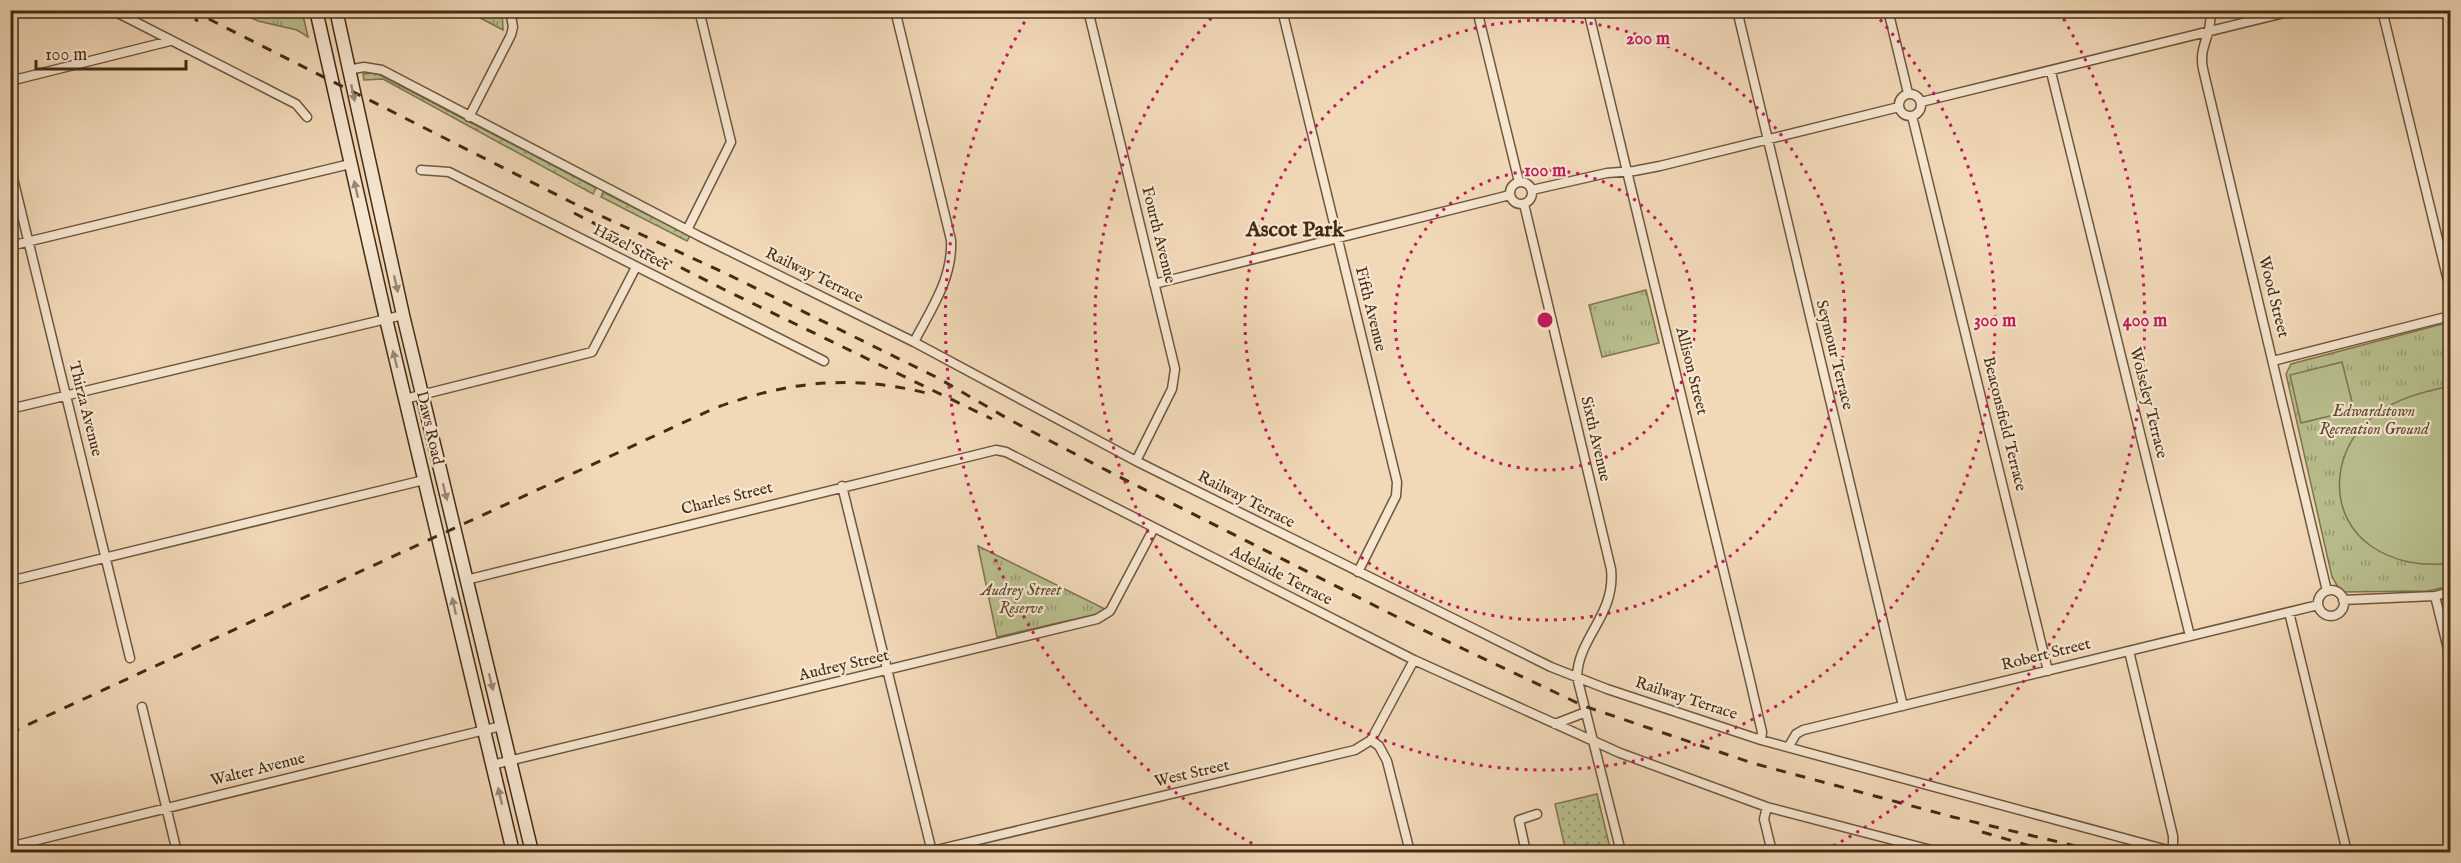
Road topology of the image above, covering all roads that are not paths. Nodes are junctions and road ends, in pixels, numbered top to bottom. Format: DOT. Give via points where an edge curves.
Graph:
graph roads {
  1 [pos="112,10"];
  2 [pos="316,10"];
  3 [pos="336,10"];
  4 [pos="510,10"];
  5 [pos="699,10"];
  6 [pos="895,10"];
  7 [pos="1088,10"];
  8 [pos="1282,10"];
  9 [pos="1477,10"];
  10 [pos="1588,10"];
  11 [pos="1737,10"];
  12 [pos="1888,10"];
  13 [pos="2211,10"];
  14 [pos="2296,10"];
  15 [pos="2382,10"];
  16 [pos="2210,32"];
  17 [pos="170,41"];
  18 [pos="348,70"];
  19 [pos="2051,72"];
  20 [pos="10,81"];
  21 [pos="1908,93"];
  22 [pos="1921,102"];
  23 [pos="1899,107"];
  24 [pos="1912,116"];
  25 [pos="307,117"];
  26 [pos="469,117"];
  27 [pos="1767,140"];
  28 [pos="350,164"];
  29 [pos="10,166"];
  30 [pos="421,170"];
  31 [pos="1627,171"];
  32 [pos="1519,182"];
  33 [pos="1532,190"];
  34 [pos="1510,195"];
  35 [pos="1524,204"];
  36 [pos="687,230"];
  37 [pos="1338,239"];
  38 [pos="29,242"];
  39 [pos="10,246"];
  40 [pos="636,267"];
  41 [pos="1154,284"];
  42 [pos="2451,289"];
  43 [pos="403,315"];
  44 [pos="2451,316"];
  45 [pos="386,319"];
  46 [pos="914,342"];
  47 [pos="824,361"];
  48 [pos="2273,361"];
  49 [pos="422,395"];
  50 [pos="66,396"];
  51 [pos="405,399"];
  52 [pos="10,409"];
  53 [pos="996,450"];
  54 [pos="1136,461"];
  55 [pos="424,480"];
  56 [pos="842,486"];
  57 [pos="1154,528"];
  58 [pos="106,558"];
  59 [pos="1358,572"];
  60 [pos="466,580"];
  61 [pos="10,581"];
  62 [pos="2327,591"];
  63 [pos="2451,592"];
  64 [pos="2435,596"];
  65 [pos="2343,600"];
  66 [pos="2318,605"];
  67 [pos="2289,612"];
  68 [pos="2190,636"];
  69 [pos="2128,651"];
  70 [pos="2451,657"];
  71 [pos="130,658"];
  72 [pos="1414,660"];
  73 [pos="2048,670"];
  74 [pos="887,671"];
  75 [pos="1577,677"];
  76 [pos="1903,706"];
  77 [pos="142,707"];
  78 [pos="1586,712"];
  79 [pos="1555,724"];
  80 [pos="501,726"];
  81 [pos="484,730"];
  82 [pos="1371,740"];
  83 [pos="1761,740"];
  84 [pos="1594,741"];
  85 [pos="1789,746"];
  86 [pos="510,761"];
  87 [pos="492,765"];
  88 [pos="1767,807"];
  89 [pos="166,808"];
  90 [pos="1537,814"];
  91 [pos="21,844"];
  92 [pos="177,852"];
  93 [pos="513,852"];
  94 [pos="532,852"];
  95 [pos="931,852"];
  96 [pos="1410,852"];
  97 [pos="1526,852"];
  98 [pos="1621,852"];
  99 [pos="1772,852"];
  100 [pos="1939,852"];
  101 [pos="2174,852"];
  102 [pos="2347,852"];
  1 -- 17 [label="street"];
  2 -- 28 [label="main road, Daws Road"];
  3 -- 18 [label="main road, Daws Road"];
  4 -- 26 [label="street" via="511,36"];
  5 -- 36 [label="street" via="731,142"];
  6 -- 46 [label="street" via="951,240 947,276"];
  7 -- 41 [label="street, Fourth Avenue"];
  8 -- 37 [label="street, Fifth Avenue"];
  9 -- 32 [label="street"];
  10 -- 31 [label="street, Allison Street"];
  11 -- 27 [label="street, Seymour Terrace"];
  12 -- 21 [label="street"];
  13 -- 16 [label="street, Wood Street"];
  14 -- 16 [label="street"];
  15 -- 42 [label="street"];
  16 -- 19 [label="street"];
  16 -- 48 [label="street, Wood Street" via="2201,53 2203,69"];
  17 -- 20 [label="street"];
  17 -- 25 [label="street" via="296,104"];
  18 -- 26 [label="street, Railway Terrace" via="382,70"];
  18 -- 43 [label="main road, Daws Road, one-way"];
  19 -- 22 [label="street"];
  19 -- 68 [label="street, Wolseley Terrace"];
  21 -- 22 [label="street" via="1915,94"];
  21 -- 23 [label="street" via="1900,98"];
  22 -- 24 [label="street" via="1919,111"];
  23 -- 24 [label="street" via="1903,114"];
  23 -- 27 [label="street"];
  24 -- 73 [label="street, Beaconsfield Terrace"];
  26 -- 36 [label="street, Railway Terrace"];
  27 -- 31 [label="street"];
  27 -- 76 [label="street, Seymour Terrace"];
  28 -- 38 [label="street"];
  45 -- 28 [label="main road, Daws Road, one-way"];
  29 -- 38 [label="street, Thirza Avenue"];
  30 -- 40 [label="street, Hazel Street" via="449,172"];
  31 -- 33 [label="street"];
  31 -- 83 [label="street, Allison Street"];
  32 -- 33 [label="street"];
  32 -- 34 [label="street" via="1511,187"];
  33 -- 35 [label="street"];
  34 -- 35 [label="street" via="1514,202"];
  34 -- 37 [label="street"];
  35 -- 75 [label="street, Sixth Avenue" via="1613,584 1611,597 1581,656"];
  36 -- 46 [label="street, Railway Terrace"];
  37 -- 41 [label="street"];
  37 -- 59 [label="street, Fifth Avenue" via="1397,482 1396,496"];
  38 -- 39 [label="street"];
  38 -- 50 [label="street, Thirza Avenue"];
  40 -- 47 [label="street, Hazel Street"];
  40 -- 49 [label="street" via="592,352"];
  41 -- 54 [label="street, Fourth Avenue" via="1175,369 1172,389"];
  43 -- 45 [label="street"];
  43 -- 49 [label="main road, Daws Road"];
  44 -- 48 [label="street"];
  45 -- 50 [label="street"];
  51 -- 45 [label="main road, Daws Road, one-way"];
  46 -- 54 [label="street, Railway Terrace"];
  48 -- 62 [label="street, Wood Street"];
  49 -- 51 [label="street"];
  49 -- 60 [label="main road, Daws Road, one-way"];
  50 -- 52 [label="street"];
  50 -- 58 [label="street, Thirza Avenue"];
  51 -- 55 [label="main road, Daws Road"];
  53 -- 56 [label="street, Charles Street"];
  53 -- 57 [label="street, Adelaide Terrace"];
  54 -- 59 [label="street, Railway Terrace"];
  55 -- 58 [label="street"];
  81 -- 55 [label="main road, Daws Road, one-way"];
  56 -- 60 [label="street, Charles Street"];
  56 -- 74 [label="street"];
  57 -- 72 [label="street, Adelaide Terrace"];
  57 -- 74 [label="street, Audrey Street" via="1110,611 1097,619"];
  58 -- 61 [label="street"];
  58 -- 71 [label="street, Thirza Avenue"];
  59 -- 75 [label="street, Railway Terrace"];
  60 -- 80 [label="main road, Daws Road, one-way"];
  62 -- 65 [label="street" via="2337,592"];
  62 -- 66 [label="street" via="2320,596"];
  63 -- 64 [label="street"];
  64 -- 65 [label="street"];
  64 -- 70 [label="street"];
  65 -- 66 [label="street" via="2342,609 2333,615 2323,613"];
  66 -- 67 [label="street, Robert Street"];
  67 -- 68 [label="street, Robert Street"];
  67 -- 102 [label="street"];
  68 -- 69 [label="street, Robert Street"];
  69 -- 73 [label="street, Robert Street"];
  69 -- 101 [label="street"];
  72 -- 79 [label="street, Adelaide Terrace"];
  72 -- 82 [label="street"];
  73 -- 76 [label="street, Robert Street"];
  74 -- 86 [label="street, Audrey Street"];
  74 -- 95 [label="street"];
  75 -- 78 [label="street"];
  75 -- 83 [label="street, Railway Terrace"];
  76 -- 85 [label="street, Robert Street" via="1803,730"];
  77 -- 89 [label="street"];
  78 -- 79 [label="street"];
  78 -- 84 [label="street"];
  79 -- 84 [label="street, Adelaide Terrace"];
  80 -- 81 [label="street, Walter Avenue"];
  80 -- 86 [label="main road, Daws Road"];
  81 -- 87 [label="main road, Daws Road"];
  81 -- 89 [label="street, Walter Avenue"];
  82 -- 95 [label="street, West Street" via="1342,753"];
  82 -- 96 [label="street" via="1387,761"];
  83 -- 85 [label="street, Railway Terrace"];
  84 -- 88 [label="street, Adelaide Terrace"];
  84 -- 98 [label="street"];
  85 -- 101 [label="street, Railway Terrace"];
  86 -- 87 [label="street, Audrey Street"];
  86 -- 94 [label="main road, Daws Road"];
  93 -- 87 [label="main road, Daws Road, one-way"];
  88 -- 99 [label="street" via="1764,819"];
  88 -- 100 [label="street, Adelaide Terrace"];
  89 -- 91 [label="street, Walter Avenue"];
  89 -- 92 [label="street"];
  90 -- 97 [label="street" via="1519,820"];
}
